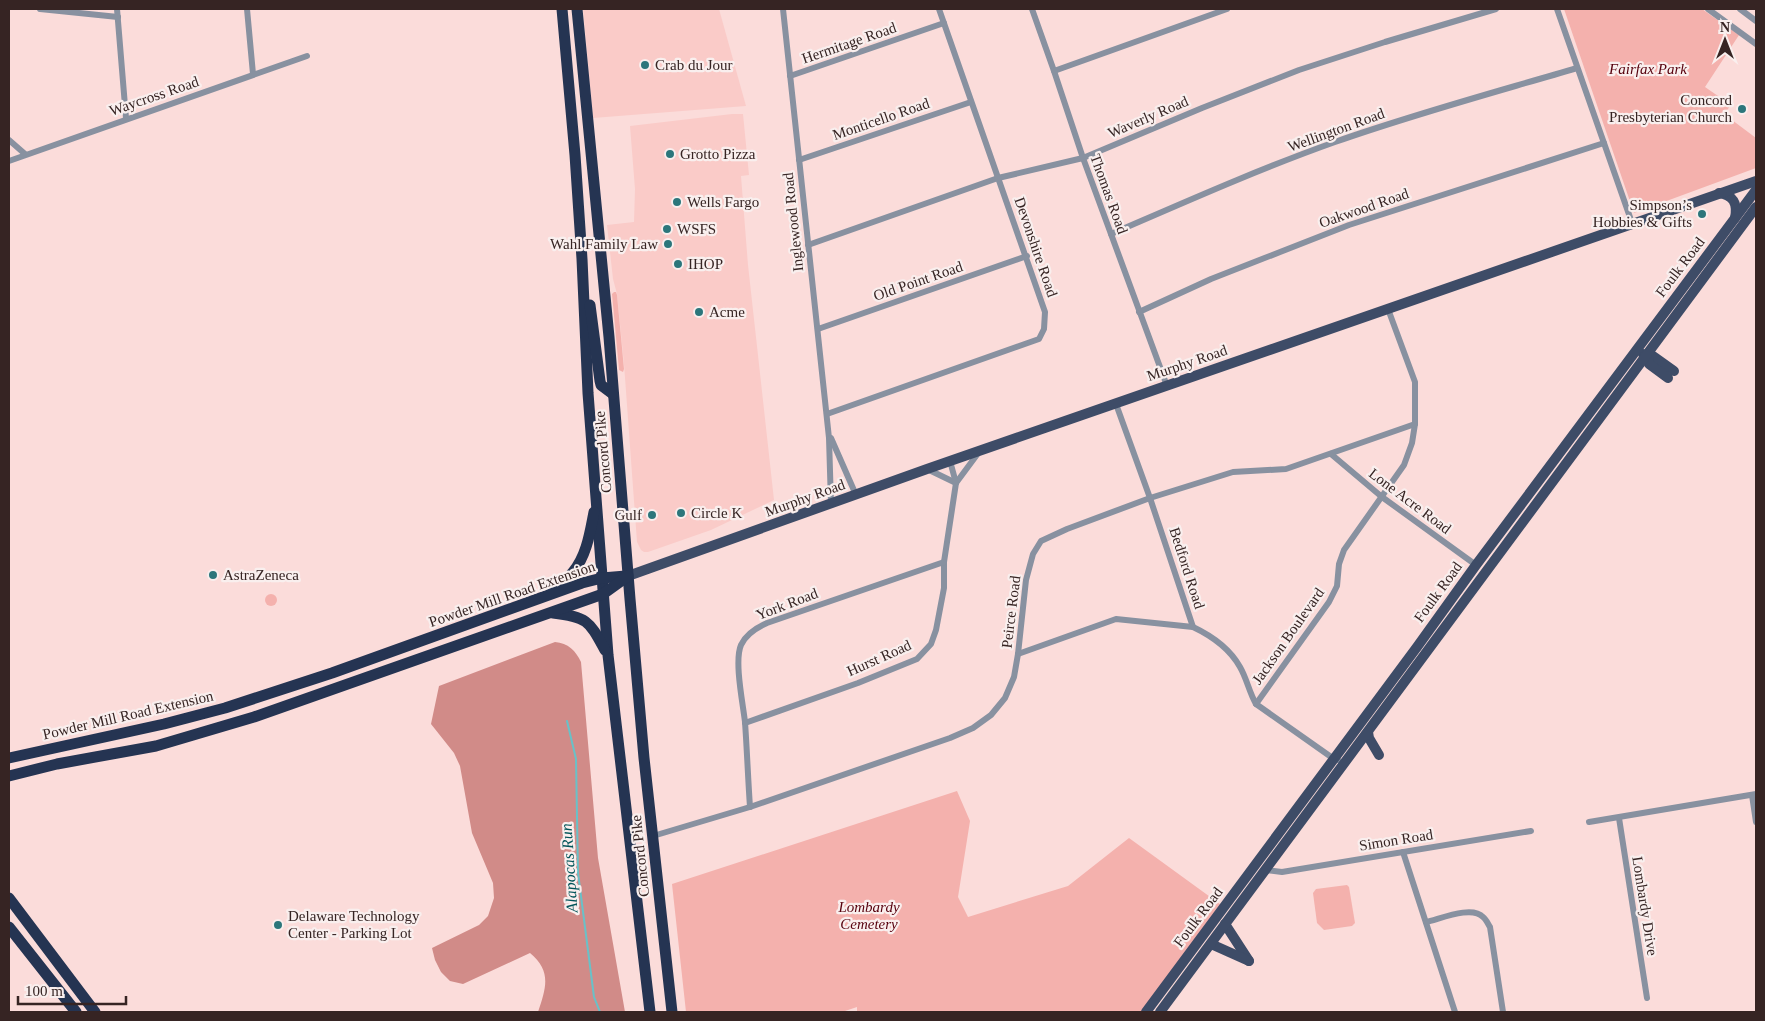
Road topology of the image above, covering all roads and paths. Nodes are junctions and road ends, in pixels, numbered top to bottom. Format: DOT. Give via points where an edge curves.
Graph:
graph roads {
  1 [pos="40,9"];
  2 [pos="117,9"];
  3 [pos="248,9"];
  4 [pos="562,9"];
  5 [pos="577,9"];
  6 [pos="783,9"];
  7 [pos="939,9"];
  8 [pos="1032,9"];
  9 [pos="1227,9"];
  10 [pos="1496,9"];
  11 [pos="1557,9"];
  12 [pos="1708,9"];
  13 [pos="1740,9"];
  14 [pos="118,17"];
  15 [pos="1756,21"];
  16 [pos="944,23"];
  17 [pos="1756,44"];
  18 [pos="307,56"];
  19 [pos="1577,68"];
  20 [pos="1054,71"];
  21 [pos="253,74"];
  22 [pos="790,76"];
  23 [pos="971,102"];
  24 [pos="126,118"];
  25 [pos="9,140"];
  26 [pos="1604,143"];
  27 [pos="25,154"];
  28 [pos="1082,158"];
  29 [pos="799,160"];
  30 [pos="9,161"];
  31 [pos="998,178"];
  32 [pos="1756,181"];
  33 [pos="1756,190"];
  34 [pos="1718,193"];
  35 [pos="1756,207"];
  36 [pos="1735,218"];
  37 [pos="1632,223"];
  38 [pos="1111,234"];
  39 [pos="808,244"];
  40 [pos="1027,256"];
  41 [pos="582,259"];
  42 [pos="1388,309"];
  43 [pos="1139,312"];
  44 [pos="818,329"];
  45 [pos="1644,354"];
  46 [pos="1671,374"];
  47 [pos="1167,386"];
  48 [pos="613,394"];
  49 [pos="1116,404"];
  50 [pos="827,414"];
  51 [pos="1415,424"];
  52 [pos="829,432"];
  53 [pos="981,451"];
  54 [pos="1331,454"];
  55 [pos="950,461"];
  56 [pos="927,469"];
  57 [pos="956,483"];
  58 [pos="856,495"];
  59 [pos="1382,497"];
  60 [pos="1150,498"];
  61 [pos="597,501"];
  62 [pos="831,504"];
  63 [pos="944,562"];
  64 [pos="1476,565"];
  65 [pos="628,576"];
  66 [pos="602,578"];
  67 [pos="603,594"];
  68 [pos="544,596"];
  69 [pos="549,613"];
  70 [pos="1193,626"];
  71 [pos="1018,654"];
  72 [pos="608,656"];
  73 [pos="1256,704"];
  74 [pos="745,722"];
  75 [pos="1368,732"];
  76 [pos="1380,756"];
  77 [pos="9,757"];
  78 [pos="1334,759"];
  79 [pos="1346,761"];
  80 [pos="9,776"];
  81 [pos="1754,794"];
  82 [pos="750,807"];
  83 [pos="1619,818"];
  84 [pos="1589,822"];
  85 [pos="1756,822"];
  86 [pos="1531,831"];
  87 [pos="653,836"];
  88 [pos="1403,852"];
  89 [pos="1265,870"];
  90 [pos="9,898"];
  91 [pos="1426,922"];
  92 [pos="1225,924"];
  93 [pos="9,927"];
  94 [pos="1211,944"];
  95 [pos="1166,986"];
  96 [pos="1175,992"];
  97 [pos="1647,998"];
  98 [pos="650,1010"];
  99 [pos="76,1012"];
  100 [pos="96,1012"];
  101 [pos="672,1012"];
  102 [pos="1146,1012"];
  103 [pos="1160,1012"];
  104 [pos="1455,1012"];
  105 [pos="1503,1012"];
  1 -- 14 [label="street"];
  2 -- 14 [label="street"];
  3 -- 21 [label="street"];
  4 -- 41 [label="highway, Concord Pike"];
  5 -- 48 [label="highway, Concord Pike"];
  6 -- 22 [label="street, Inglewood Road"];
  7 -- 16 [label="street, Devonshire Road"];
  8 -- 20 [label="street, Thomas Road"];
  9 -- 20 [label="street"];
  10 -- 28 [label="street, Waverly Road" via="1299,70"];
  11 -- 19 [label="street"];
  12 -- 17 [label="street"];
  13 -- 15 [label="street"];
  14 -- 24 [label="street"];
  16 -- 22 [label="street, Hermitage Road"];
  16 -- 23 [label="street, Devonshire Road"];
  18 -- 21 [label="street, Waycross Road"];
  19 -- 26 [label="street"];
  19 -- 38 [label="street, Wellington Road" via="1334,142"];
  20 -- 28 [label="street, Thomas Road"];
  21 -- 24 [label="street, Waycross Road"];
  22 -- 29 [label="street, Inglewood Road"];
  23 -- 29 [label="street, Monticello Road"];
  23 -- 31 [label="street, Devonshire Road"];
  24 -- 27 [label="street, Waycross Road"];
  25 -- 27 [label="street"];
  26 -- 37 [label="street"];
  26 -- 43 [label="street, Oakwood Road" via="1349,224 1211,279"];
  27 -- 30 [label="street, Waycross Road"];
  28 -- 31 [label="street, Waverly Road"];
  28 -- 38 [label="street, Thomas Road"];
  29 -- 39 [label="street, Inglewood Road"];
  31 -- 39 [label="street, Waverly Road"];
  31 -- 40 [label="street, Devonshire Road"];
  32 -- 34 [label="main road, Murphy Road"];
  33 -- 36 [label="main road, Foulk Road"];
  34 -- 36 [label="main road" via="1733,199 1737,206"];
  34 -- 37 [label="main road, Murphy Road"];
  35 -- 45 [label="main road, Foulk Road" via="1712,270"];
  36 -- 45 [label="main road, Foulk Road"];
  37 -- 42 [label="main road, Murphy Road"];
  38 -- 43 [label="street, Thomas Road"];
  39 -- 44 [label="street, Inglewood Road"];
  40 -- 44 [label="street, Old Point Road"];
  40 -- 50 [label="street, Devonshire Road" via="1045,312 1044,329 1039,340"];
  41 -- 48 [label="highway" via="600,381"];
  41 -- 61 [label="highway, Concord Pike"];
  42 -- 47 [label="main road, Murphy Road"];
  42 -- 51 [label="street, Jackson Boulevard" via="1415,382"];
  43 -- 47 [label="street, Thomas Road"];
  44 -- 50 [label="street, Inglewood Road"];
  45 -- 46 [label="main road" via="1653,356"];
  45 -- 64 [label="main road, Foulk Road"];
  45 -- 75 [label="main road, Foulk Road"];
  47 -- 49 [label="main road, Murphy Road"];
  48 -- 65 [label="highway, Concord Pike"];
  49 -- 53 [label="main road, Murphy Road"];
  49 -- 60 [label="street, Bedford Road"];
  50 -- 52 [label="street, Inglewood Road"];
  51 -- 54 [label="street, Peirce Road"];
  51 -- 59 [label="street, Jackson Boulevard" via="1404,465"];
  52 -- 58 [label="street, Inglewood Road"];
  52 -- 62 [label="street, Inglewood Road"];
  53 -- 55 [label="main road, Murphy Road"];
  53 -- 57 [label="street"];
  54 -- 59 [label="street, Lone Acre Road"];
  54 -- 60 [label="street, Peirce Road" via="1277,471 1233,472"];
  55 -- 56 [label="main road, Murphy Road"];
  55 -- 57 [label="street, Hurst Road"];
  56 -- 57 [label="street"];
  56 -- 58 [label="main road, Murphy Road"];
  57 -- 63 [label="street, Hurst Road"];
  58 -- 62 [label="main road, Murphy Road"];
  59 -- 64 [label="street, Lone Acre Road"];
  59 -- 73 [label="street, Jackson Boulevard" via="1344,550 1329,602"];
  60 -- 70 [label="street, Bedford Road"];
  60 -- 71 [label="street, Peirce Road" via="1040,541 1026,580"];
  61 -- 66 [label="highway, Concord Pike"];
  61 -- 68 [label="highway" via="583,556 574,572"];
  62 -- 65 [label="main road, Murphy Road"];
  63 -- 74 [label="street, Hurst Road" via="944,588 936,630 931,644 916,659"];
  63 -- 74 [label="street, York Road" via="756,628 748,634 738,656"];
  64 -- 78 [label="main road, Foulk Road"];
  65 -- 66 [label="highway, Powder Mill Road Extension"];
  65 -- 67 [label="highway, Powder Mill Road Extension"];
  65 -- 87 [label="highway, Concord Pike"];
  66 -- 67 [label="highway, Concord Pike"];
  66 -- 68 [label="highway, Powder Mill Road Extension"];
  67 -- 69 [label="highway, Powder Mill Road Extension"];
  67 -- 72 [label="highway, Concord Pike"];
  68 -- 77 [label="highway, Powder Mill Road Extension" via="226,708"];
  69 -- 72 [label="highway" via="584,619 593,628"];
  69 -- 80 [label="highway, Powder Mill Road Extension" via="245,720 156,746"];
  70 -- 71 [label="street" via="1116,619"];
  70 -- 73 [label="street, Bedford Road" via="1228,650 1241,668"];
  71 -- 82 [label="street, Peirce Road" via="1014,677 1005,698 991,715 973,728"];
  72 -- 98 [label="highway, Concord Pike"];
  73 -- 78 [label="street"];
  74 -- 82 [label="street, York Road"];
  75 -- 76 [label="main road"];
  75 -- 79 [label="main road, Foulk Road"];
  78 -- 79 [label="street"];
  78 -- 95 [label="main road, Foulk Road"];
  79 -- 89 [label="main road, Foulk Road"];
  81 -- 83 [label="street"];
  81 -- 85 [label="street"];
  82 -- 87 [label="street, Peirce Road"];
  83 -- 84 [label="street"];
  83 -- 97 [label="street, Lombardy Drive"];
  86 -- 88 [label="street, Simon Road"];
  87 -- 101 [label="highway, Concord Pike"];
  88 -- 89 [label="street, Simon Road" via="1282,872"];
  88 -- 91 [label="street"];
  89 -- 92 [label="main road, Foulk Road"];
  90 -- 100 [label="highway"];
  91 -- 104 [label="street"];
  91 -- 105 [label="street" via="1461,913 1473,912 1483,916 1490,927"];
  92 -- 94 [label="main road, Foulk Road"];
  92 -- 94 [label="main road" via="1249,962"];
  93 -- 99 [label="highway"];
  94 -- 96 [label="main road, Foulk Road"];
  95 -- 96 [label="street"];
  95 -- 102 [label="main road, Foulk Road"];
  96 -- 103 [label="main road, Foulk Road"];
}
